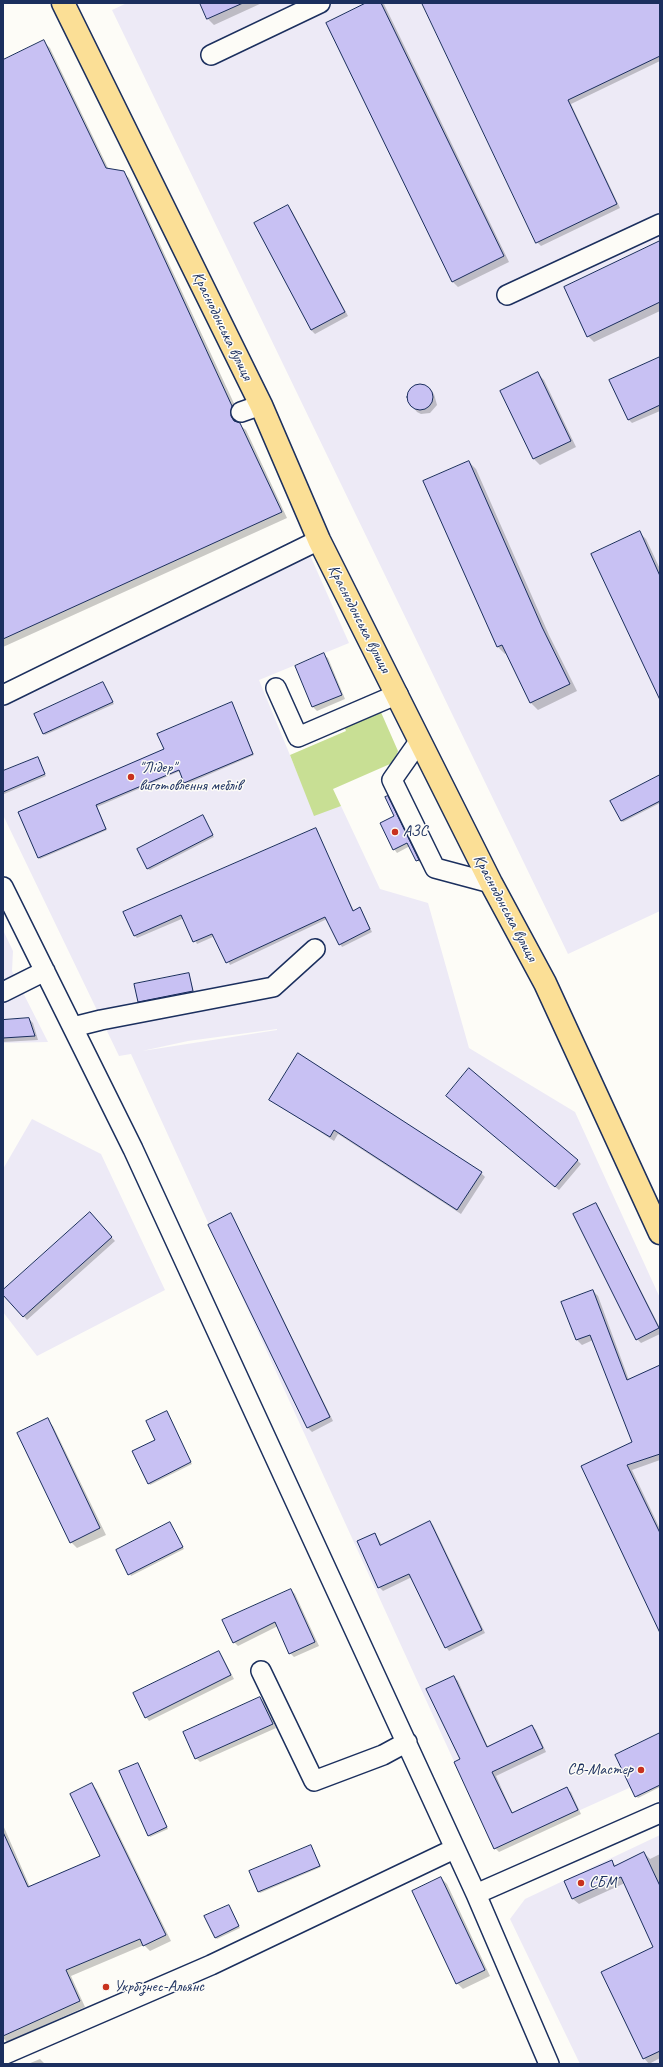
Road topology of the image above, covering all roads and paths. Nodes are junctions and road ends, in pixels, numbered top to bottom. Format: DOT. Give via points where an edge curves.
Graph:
graph roads {
  1 [pos="62,3"];
  2 [pos="320,3"];
  3 [pos="211,55"];
  4 [pos="660,224"];
  5 [pos="507,295"];
  6 [pos="261,405"];
  7 [pos="241,412"];
  8 [pos="319,540"];
  9 [pos="276,688"];
  10 [pos="398,694"];
  11 [pos="3,695"];
  12 [pos="420,740"];
  13 [pos="491,883"];
  14 [pos="3,887"];
  15 [pos="315,949"];
  16 [pos="45,971"];
  17 [pos="3,992"];
  18 [pos="73,1027"];
  19 [pos="660,1233"];
  20 [pos="261,1671"];
  21 [pos="407,1742"];
  22 [pos="660,1812"];
  23 [pos="454,1849"];
  24 [pos="476,1894"];
  25 [pos="3,2055"];
  26 [pos="549,2064"];
  1 -- 6 [label="main road, Краснодонська вулиця"];
  2 -- 3 [label="street"];
  4 -- 5 [label="street"];
  6 -- 7 [label="street"];
  6 -- 8 [label="main road, Краснодонська вулиця"];
  8 -- 10 [label="main road, Краснодонська вулиця"];
  8 -- 11 [label="street"];
  9 -- 10 [label="street" via="298,737"];
  10 -- 12 [label="main road, Краснодонська вулиця"];
  12 -- 13 [label="main road, Краснодонська вулиця"];
  12 -- 13 [label="street" via="392,780 435,868"];
  13 -- 19 [label="main road, Краснодонська вулиця" via="545,983"];
  14 -- 16 [label="street"];
  15 -- 18 [label="street" via="272,987"];
  16 -- 17 [label="street"];
  16 -- 18 [label="street"];
  18 -- 21 [label="street" via="133,1148"];
  20 -- 21 [label="street" via="314,1781 383,1755"];
  21 -- 23 [label="street"];
  22 -- 24 [label="street"];
  23 -- 24 [label="street"];
  23 -- 25 [label="street" via="210,1965"];
  24 -- 26 [label="street"];
}
